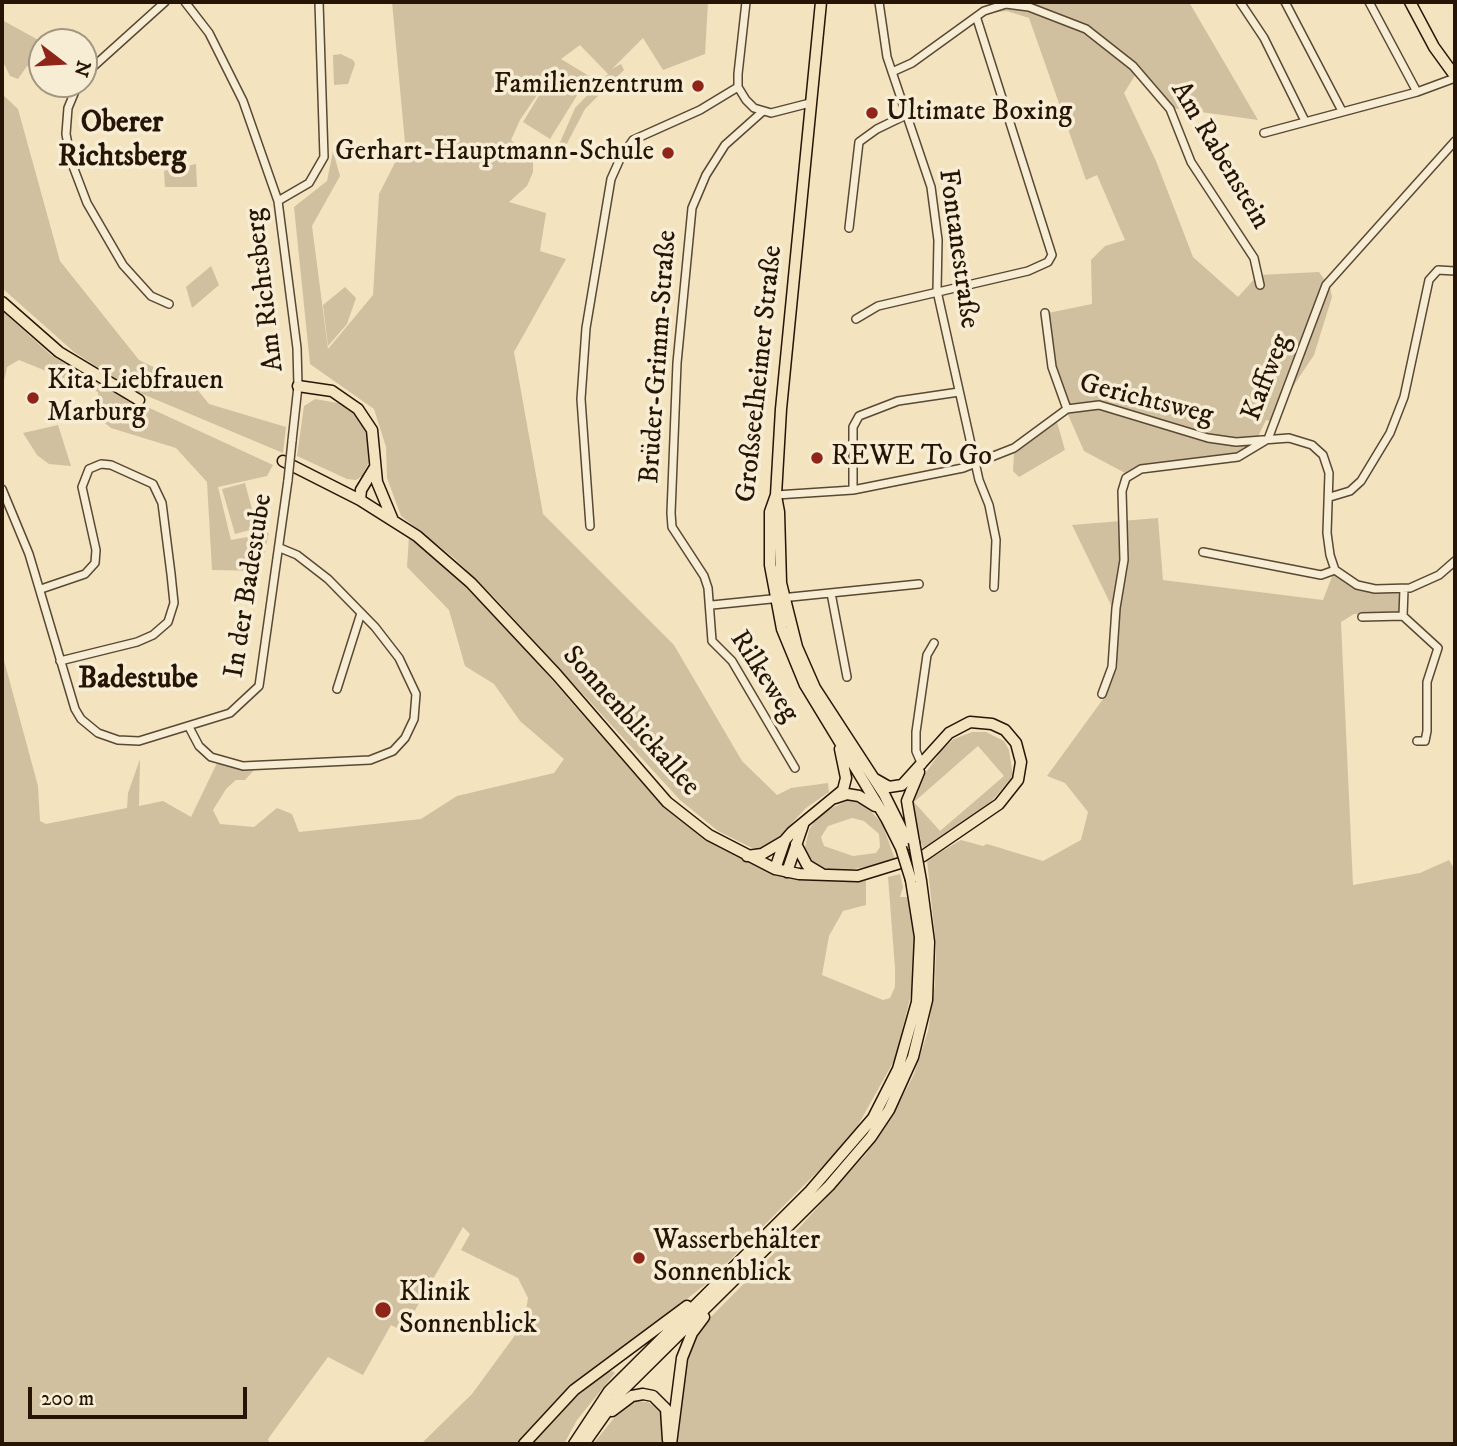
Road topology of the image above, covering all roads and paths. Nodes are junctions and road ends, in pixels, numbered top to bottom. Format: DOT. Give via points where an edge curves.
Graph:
graph roads {
  1 [pos="165,2"];
  2 [pos="185,2"];
  3 [pos="319,2"];
  4 [pos="746,2"];
  5 [pos="821,2"];
  6 [pos="879,2"];
  7 [pos="1240,2"];
  8 [pos="1285,2"];
  9 [pos="1369,2"];
  10 [pos="1409,2"];
  11 [pos="977,19"];
  12 [pos="98,62"];
  13 [pos="892,72"];
  14 [pos="1455,77"];
  15 [pos="738,87"];
  16 [pos="1417,92"];
  17 [pos="72,98"];
  18 [pos="810,103"];
  19 [pos="1342,111"];
  20 [pos="762,113"];
  21 [pos="908,114"];
  22 [pos="1305,121"];
  23 [pos="1264,133"];
  24 [pos="1455,141"];
  25 [pos="278,201"];
  26 [pos="849,228"];
  27 [pos="1455,271"];
  28 [pos="1260,285"];
  29 [pos="937,291"];
  30 [pos="2,302"];
  31 [pos="169,304"];
  32 [pos="1045,313"];
  33 [pos="856,319"];
  34 [pos="298,386"];
  35 [pos="959,391"];
  36 [pos="139,400"];
  37 [pos="1067,409"];
  38 [pos="1268,439"];
  39 [pos="284,461"];
  40 [pos="976,463"];
  41 [pos="375,467"];
  42 [pos="377,482"];
  43 [pos="2,489"];
  44 [pos="853,490"];
  45 [pos="776,495"];
  46 [pos="1330,497"];
  47 [pos="360,500"];
  48 [pos="393,518"];
  49 [pos="590,526"];
  50 [pos="280,548"];
  51 [pos="1203,552"];
  52 [pos="1455,561"];
  53 [pos="1335,570"];
  54 [pos="919,584"];
  55 [pos="994,587"];
  56 [pos="41,589"];
  57 [pos="1404,589"];
  58 [pos="831,593"];
  59 [pos="779,600"];
  60 [pos="712,606"];
  61 [pos="361,613"];
  62 [pos="1403,616"];
  63 [pos="1362,618"];
  64 [pos="934,643"];
  65 [pos="60,661"];
  66 [pos="847,677"];
  67 [pos="337,689"];
  68 [pos="1102,694"];
  69 [pos="189,727"];
  70 [pos="837,738"];
  71 [pos="1417,741"];
  72 [pos="922,765"];
  73 [pos="795,768"];
  74 [pos="875,779"];
  75 [pos="835,799"];
  76 [pos="887,820"];
  77 [pos="790,841"];
  78 [pos="908,845"];
  79 [pos="745,856"];
  80 [pos="775,869"];
  81 [pos="787,872"];
  82 [pos="825,876"];
  83 [pos="916,880"];
  84 [pos="735,1279"];
  85 [pos="705,1294"];
  86 [pos="524,1444"];
  87 [pos="574,1444"];
  88 [pos="584,1444"];
  89 [pos="670,1444"];
  1 -- 12 [label="street"];
  2 -- 25 [label="street, Am Richtsberg" via="209,33 243,101"];
  3 -- 25 [label="street" via="324,157 309,183"];
  4 -- 15 [label="street"];
  5 -- 18 [label="main road, Großseelheimer Straße"];
  6 -- 13 [label="street, Fontanestraße"];
  7 -- 22 [label="street" via="1264,38"];
  8 -- 19 [label="street"];
  9 -- 16 [label="street"];
  10 -- 14 [label="main road"];
  11 -- 13 [label="street, Am Rabenstein"];
  11 -- 28 [label="street, Am Rabenstein" via="995,6 1029,7 1086,29 1133,66 1170,109 1191,162 1254,258"];
  11 -- 29 [label="street" via="1052,254 1048,262 1028,271"];
  13 -- 21 [label="street, Fontanestraße"];
  14 -- 16 [label="street"];
  15 -- 20 [label="street"];
  15 -- 49 [label="street" via="633,140 611,179 586,328 581,399"];
  16 -- 19 [label="street"];
  17 -- 31 [label="street" via="66,134 87,202 123,265 151,296"];
  18 -- 20 [label="street"];
  18 -- 45 [label="main road, Großseelheimer Straße"];
  19 -- 22 [label="street"];
  20 -- 60 [label="street, Brüder-Grimm-Straße" via="725,145 715,160 692,208 686,244 671,513 675,532 704,576"];
  21 -- 26 [label="street" via="859,142"];
  21 -- 29 [label="street, Fontanestraße" via="931,187 938,240"];
  22 -- 23 [label="street"];
  24 -- 38 [label="street, Kaffweg" via="1328,282"];
  25 -- 34 [label="street, Am Richtsberg" via="295,315"];
  27 -- 46 [label="street" via="1434,272 1425,292 1404,397 1390,432 1361,481 1350,491"];
  29 -- 33 [label="street" via="878,306"];
  29 -- 35 [label="street, Fontanestraße"];
  30 -- 36 [label="main road" via="59,352"];
  32 -- 37 [label="street, Gerichtsweg" via="1052,367"];
  34 -- 41 [label="main road" via="332,391 358,409 374,439"];
  34 -- 50 [label="street, In der Badestube, bridge"];
  35 -- 40 [label="street, Fontanestraße"];
  35 -- 44 [label="street" via="898,401 859,416 853,427"];
  37 -- 38 [label="street, Gerichtsweg" via="1099,405 1208,438 1236,442"];
  37 -- 40 [label="street" via="1020,445"];
  38 -- 46 [label="street, Gerichtsweg" via="1297,439 1316,448 1328,467"];
  38 -- 68 [label="street, Kaffweg" via="1238,457 1141,469 1126,478 1122,491 1124,560 1112,667"];
  39 -- 47 [label="main road, Sonnenblickallee"];
  40 -- 44 [label="street"];
  40 -- 55 [label="street, Fontanestraße" via="996,540"];
  41 -- 42 [label="main road"];
  41 -- 47 [label="main road" via="361,489"];
  42 -- 47 [label="main road"];
  42 -- 48 [label="main road"];
  43 -- 56 [label="street, In der Badestube"];
  44 -- 45 [label="street"];
  45 -- 59 [label="main road, Großseelheimer Straße" via="769,536"];
  46 -- 53 [label="street, Gerichtsweg" via="1327,533"];
  47 -- 48 [label="main road, Sonnenblickallee"];
  48 -- 79 [label="main road, Sonnenblickallee" via="471,583 667,802"];
  50 -- 61 [label="street" via="328,579"];
  50 -- 69 [label="street, In der Badestube" via="259,686 230,713"];
  51 -- 53 [label="street" via="1321,575"];
  52 -- 57 [label="street" via="1439,575"];
  53 -- 57 [label="street" via="1368,588"];
  54 -- 58 [label="street"];
  56 -- 65 [label="street, In der Badestube"];
  56 -- 65 [label="street" via="85,574 95,563 82,486 87,471 98,464 111,465 141,476 157,489 173,614 153,635 137,642"];
  57 -- 62 [label="street"];
  58 -- 59 [label="street"];
  58 -- 66 [label="street"];
  59 -- 60 [label="street"];
  59 -- 70 [label="main road, Großseelheimer Straße" via="788,649"];
  59 -- 74 [label="main road" via="815,688"];
  60 -- 73 [label="street, Rilkeweg" via="712,641 732,661"];
  61 -- 67 [label="street"];
  61 -- 69 [label="street" via="399,658 416,694 411,727 393,751 370,760 243,766 211,757"];
  62 -- 63 [label="street"];
  62 -- 71 [label="street" via="1438,648 1427,682 1425,741"];
  64 -- 72 [label="street" via="927,655 916,732"];
  65 -- 69 [label="street, In der Badestube" via="75,709 98,733 139,741"];
  70 -- 75 [label="main road" via="846,778"];
  70 -- 76 [label="main road, Großseelheimer Straße"];
  72 -- 74 [label="main road" via="902,785 888,787"];
  72 -- 78 [label="main road" via="907,801"];
  72 -- 82 [label="main road, Sonnenblickallee" via="949,733 978,721 1005,730 1016,743 1021,762 1018,780 1007,797 929,853 868,874"];
  74 -- 78 [label="main road"];
  75 -- 76 [label="main road" via="847,794 865,798"];
  75 -- 77 [label="main road" via="805,822"];
  76 -- 78 [label="main road, Großseelheimer Straße"];
  77 -- 79 [label="main road"];
  77 -- 80 [label="main road"];
  77 -- 81 [label="main road"];
  77 -- 82 [label="main road" via="803,860"];
  78 -- 83 [label="main road, bridge"];
  79 -- 80 [label="main road, Sonnenblickallee"];
  80 -- 81 [label="main road, Sonnenblickallee"];
  81 -- 82 [label="main road, Sonnenblickallee"];
  83 -- 84 [label="main road" via="928,926 929,987 920,1035 900,1089 860,1150"];
  83 -- 85 [label="main road" via="919,988 906,1045 886,1096 832,1168"];
  84 -- 88 [label="main road" via="620,1393"];
  84 -- 89 [label="main road" via="684,1350"];
  85 -- 86 [label="main road" via="574,1390"];
  85 -- 87 [label="main road" via="609,1391"];
  88 -- 89 [label="main road" via="620,1404 643,1394 658,1399 666,1409"];
}
